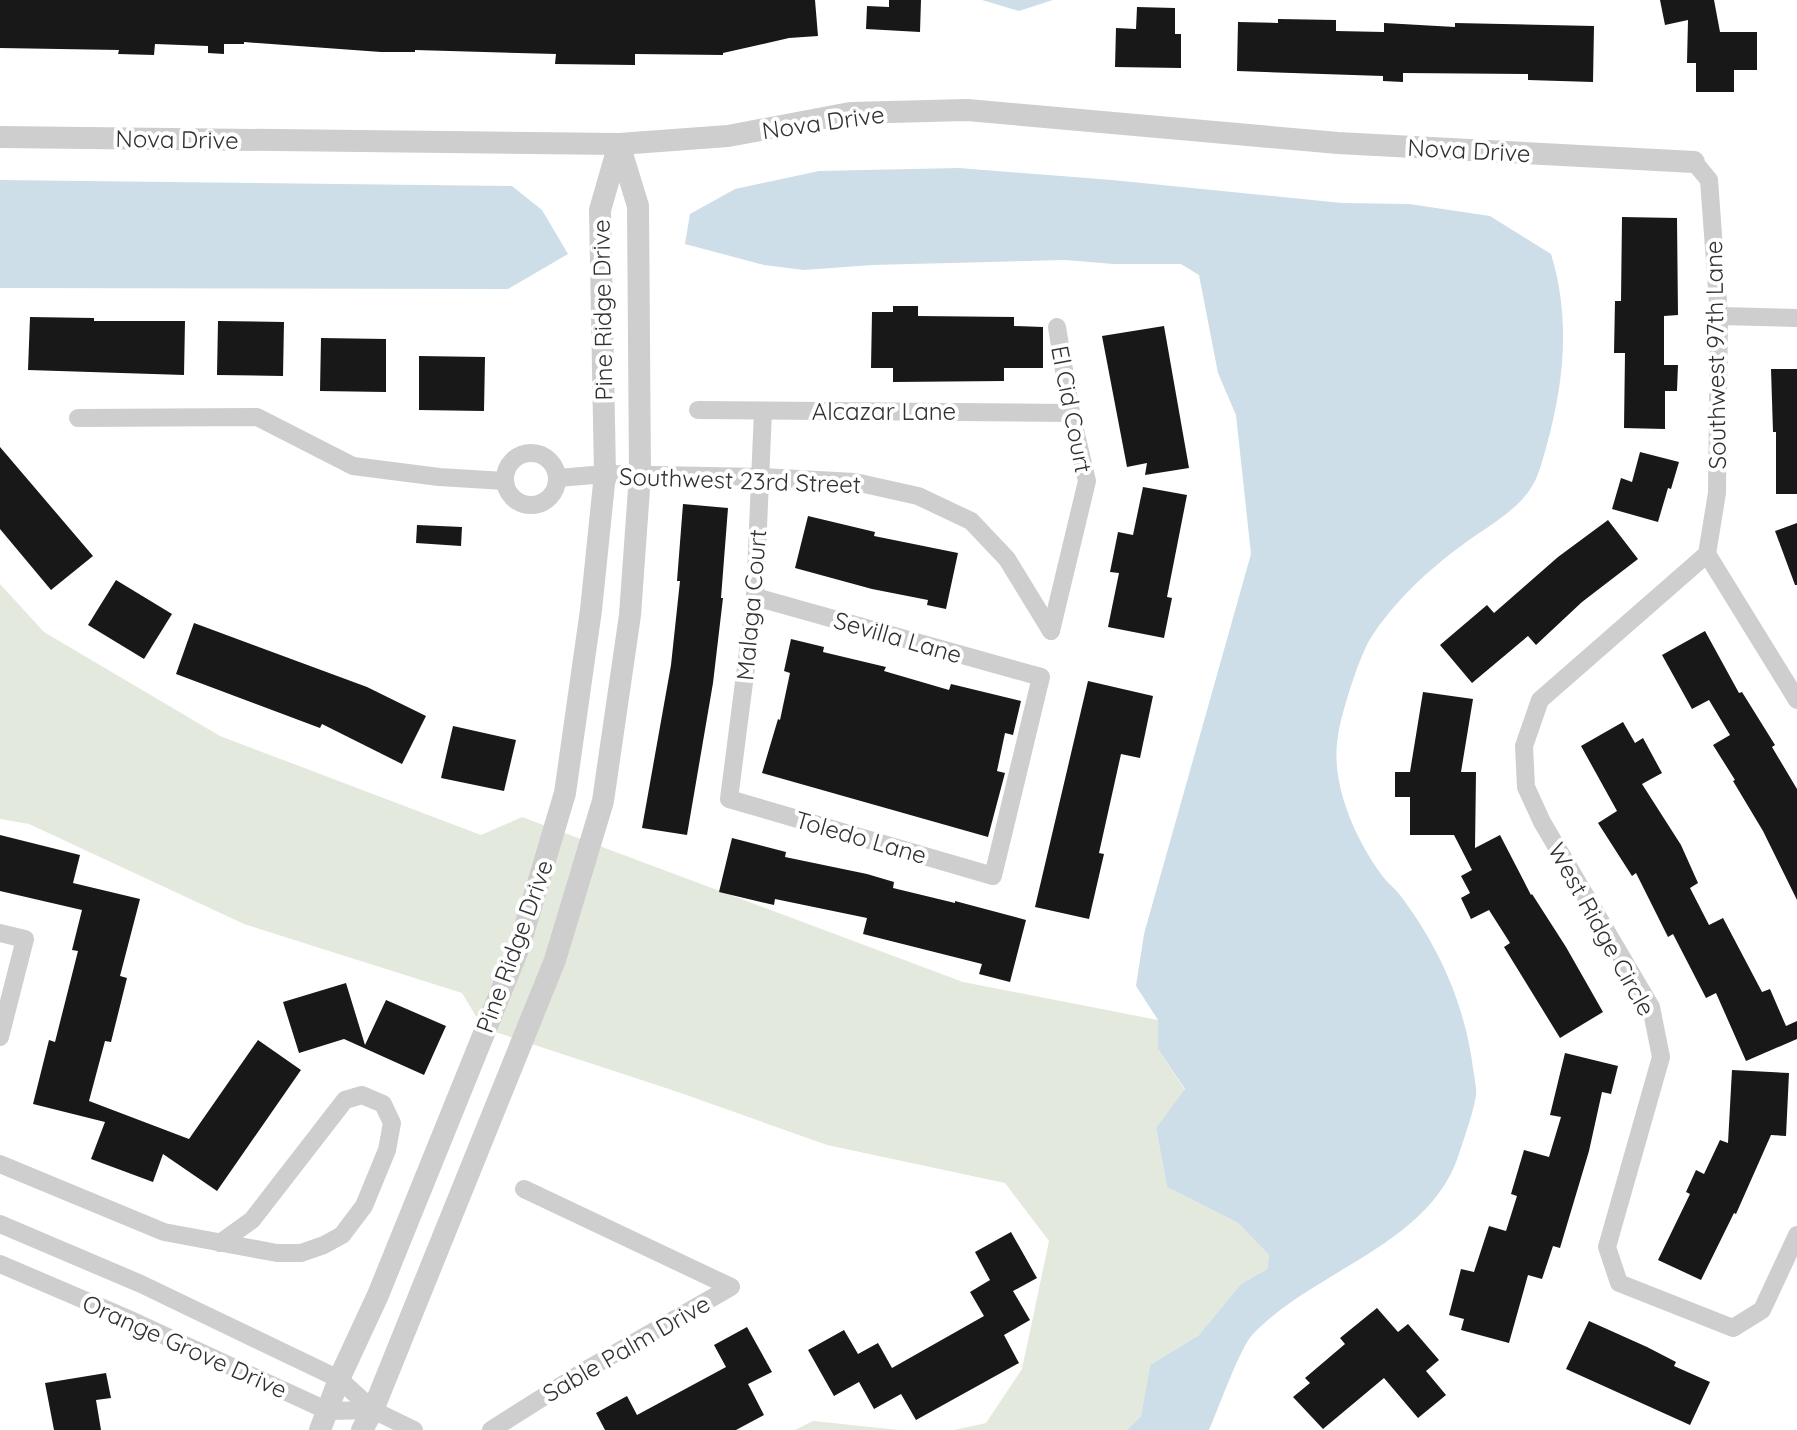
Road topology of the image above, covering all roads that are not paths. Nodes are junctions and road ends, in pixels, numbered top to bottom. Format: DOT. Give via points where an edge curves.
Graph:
graph roads {
  1 [pos="0,137"];
  2 [pos="619,144"];
  3 [pos="1694,162"];
  4 [pos="1719,316"];
  5 [pos="1797,318"];
  6 [pos="1057,327"];
  7 [pos="698,410"];
  8 [pos="763,411"];
  9 [pos="1071,413"];
  10 [pos="78,418"];
  11 [pos="605,474"];
  12 [pos="640,475"];
  13 [pos="761,477"];
  14 [pos="558,478"];
  15 [pos="505,481"];
  16 [pos="1707,554"];
  17 [pos="755,597"];
  18 [pos="1051,631"];
  19 [pos="1797,700"];
  20 [pos="729,799"];
  21 [pos="993,876"];
  22 [pos="0,933"];
  23 [pos="0,1037"];
  24 [pos="0,1164"];
  25 [pos="524,1189"];
  26 [pos="0,1224"];
  27 [pos="1797,1235"];
  28 [pos="220,1243"];
  29 [pos="0,1264"];
  30 [pos="339,1379"];
  31 [pos="324,1420"];
  32 [pos="367,1420"];
  33 [pos="414,1430"];
  34 [pos="491,1430"];
  1 -- 2 [label="street, Nova Drive"];
  2 -- 3 [label="street, Nova Drive" via="728,136 850,113 967,110 1338,143"];
  2 -- 11 [label="street, Pine Ridge Drive" via="600,210"];
  2 -- 12 [label="street, Pine Ridge Drive" via="638,206"];
  3 -- 4 [label="street, Southwest 97th Lane" via="1709,180"];
  4 -- 5 [label="street"];
  4 -- 16 [label="street, Southwest 97th Lane" via="1717,493"];
  6 -- 9 [label="street, El Cid Court"];
  7 -- 8 [label="street, Alcazar Lane"];
  8 -- 9 [label="street, Alcazar Lane"];
  8 -- 13 [label="street, Malaga Court"];
  9 -- 18 [label="street, El Cid Court" via="1087,481"];
  10 -- 15 [label="street" via="257,417 353,466"];
  11 -- 12 [label="street, Southwest 23rd Street"];
  11 -- 14 [label="street, Southwest 23rd Street"];
  11 -- 30 [label="street, Pine Ridge Drive" via="565,793 519,947"];
  12 -- 13 [label="street, Southwest 23rd Street"];
  12 -- 32 [label="street, Pine Ridge Drive" via="630,615 603,801 555,960"];
  13 -- 17 [label="street, Malaga Court"];
  13 -- 18 [label="street, Southwest 23rd Street" via="855,482 918,496 971,521 1007,559"];
  14 -- 15 [label="street" via="550,461 525,454 510,464"];
  14 -- 15 [label="street" via="549,499 535,505 512,498"];
  16 -- 19 [label="street"];
  16 -- 27 [label="street, West Ridge Circle" via="1540,700 1524,746 1526,787 1651,1007 1661,1057 1607,1247 1619,1283 1733,1328 1762,1310"];
  17 -- 20 [label="street, Malaga Court"];
  17 -- 21 [label="street, Sevilla Lane" via="1041,677"];
  20 -- 21 [label="street, Toledo Lane"];
  22 -- 23 [label="street" via="25,939"];
  24 -- 28 [label="street" via="164,1232"];
  25 -- 34 [label="street, Sable Palm Drive" via="731,1287"];
  26 -- 30 [label="street, Orange Grove Drive" via="141,1284"];
  28 -- 28 [label="street" via="252,1220 345,1100 362,1095 383,1104 392,1123 387,1150 364,1206 342,1235 301,1253"];
  29 -- 31 [label="street, Orange Grove Drive" via="124,1317"];
  30 -- 31 [label="street, Pine Ridge Drive"];
  30 -- 32 [label="street, Orange Grove Drive"];
  31 -- 32 [label="street, Orange Grove Drive"];
  32 -- 33 [label="street"];
}
